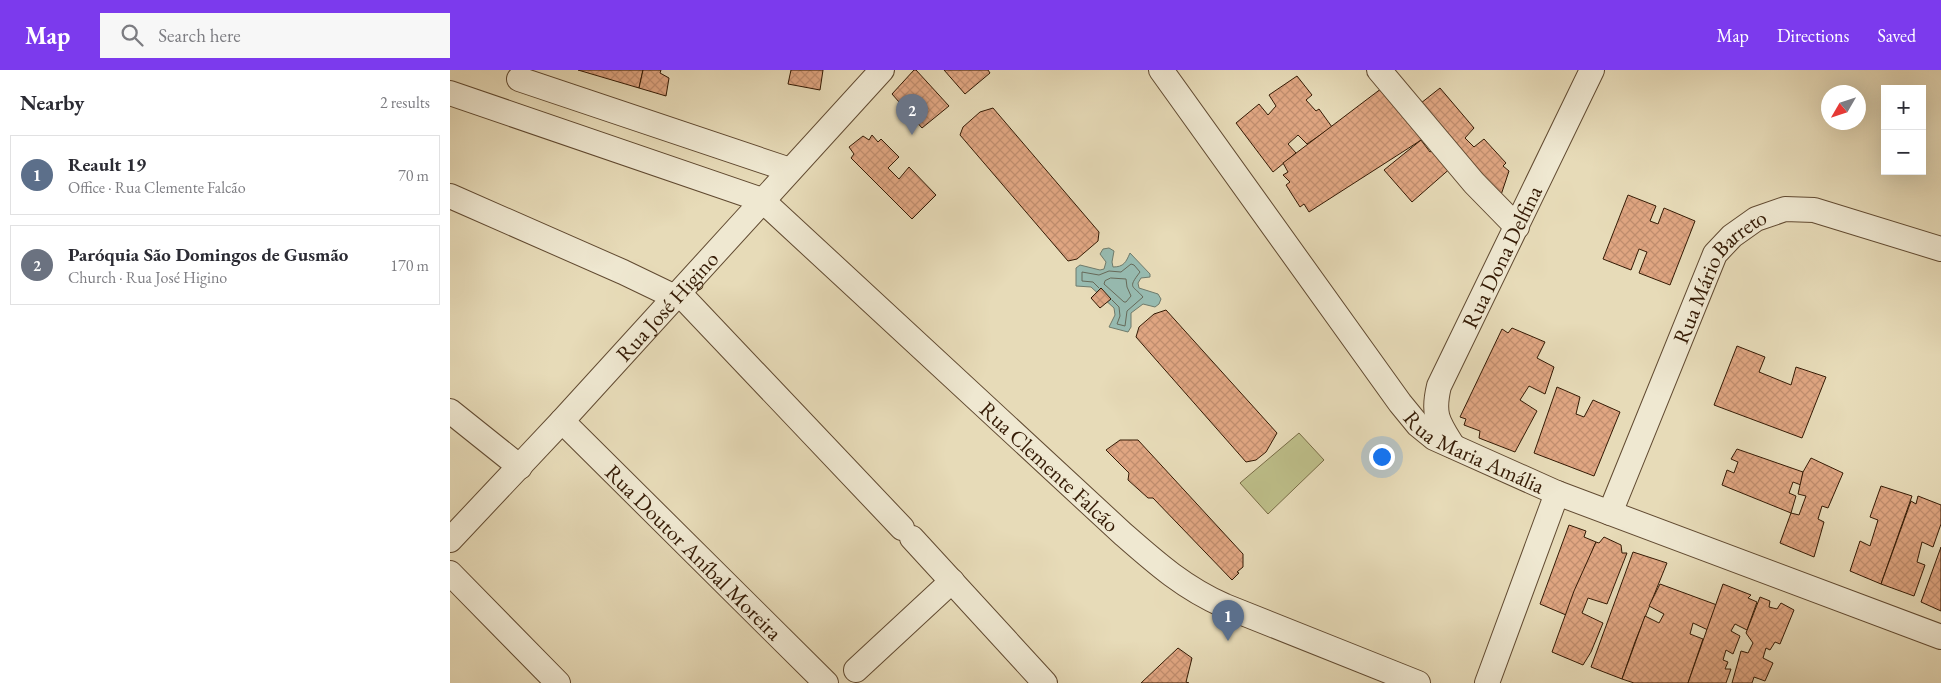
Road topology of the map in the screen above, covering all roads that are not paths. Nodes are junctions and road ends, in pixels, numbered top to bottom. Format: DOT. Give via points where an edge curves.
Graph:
graph roads {
  1 [pos="1161,70"];
  2 [pos="1379,70"];
  3 [pos="1592,70"];
  4 [pos="878,72"];
  5 [pos="520,79"];
  6 [pos="450,93"];
  7 [pos="790,170"];
  8 [pos="450,196"];
  9 [pos="762,200"];
  10 [pos="1517,227"];
  11 [pos="1941,249"];
  12 [pos="677,295"];
  13 [pos="450,411"];
  14 [pos="562,421"];
  15 [pos="1453,446"];
  16 [pos="520,467"];
  17 [pos="1556,493"];
  18 [pos="1610,513"];
  19 [pos="450,540"];
  20 [pos="450,573"];
  21 [pos="952,581"];
  22 [pos="1941,637"];
  23 [pos="856,670"];
  24 [pos="558,683"];
  25 [pos="826,683"];
  26 [pos="1045,683"];
  27 [pos="1418,683"];
  28 [pos="1487,683"];
  1 -- 15 [label="street, Rua Maria Amália" via="1400,403 1434,438"];
  2 -- 10 [label="street" via="1474,183"];
  3 -- 10 [label="street, Rua Dona Delfina"];
  4 -- 7 [label="street, Rua José Higino"];
  5 -- 7 [label="street"];
  6 -- 9 [label="street, Rua Clemente Falcão"];
  7 -- 9 [label="street, Rua José Higino"];
  8 -- 12 [label="street"];
  9 -- 12 [label="street, Rua José Higino"];
  9 -- 27 [label="street, Rua Clemente Falcão" via="1176,580 1225,606"];
  10 -- 15 [label="street, Rua Dona Delfina" via="1439,386 1434,404 1439,424"];
  11 -- 18 [label="street, Rua Mário Barreto" via="1814,210 1785,209 1756,219 1732,236 1715,254"];
  12 -- 14 [label="street, Rua José Higino"];
  12 -- 21 [label="street" via="707,322"];
  13 -- 16 [label="street"];
  14 -- 16 [label="street, Rua José Higino"];
  14 -- 25 [label="street, Rua Doutor Aníbal Moreira"];
  15 -- 17 [label="street, Rua Maria Amália"];
  16 -- 19 [label="street, Rua José Higino"];
  17 -- 18 [label="street, Rua Maria Amália"];
  17 -- 28 [label="street"];
  18 -- 22 [label="street, Rua Maria Amália"];
  20 -- 24 [label="street"];
  21 -- 23 [label="street"];
  21 -- 26 [label="street"];
}
